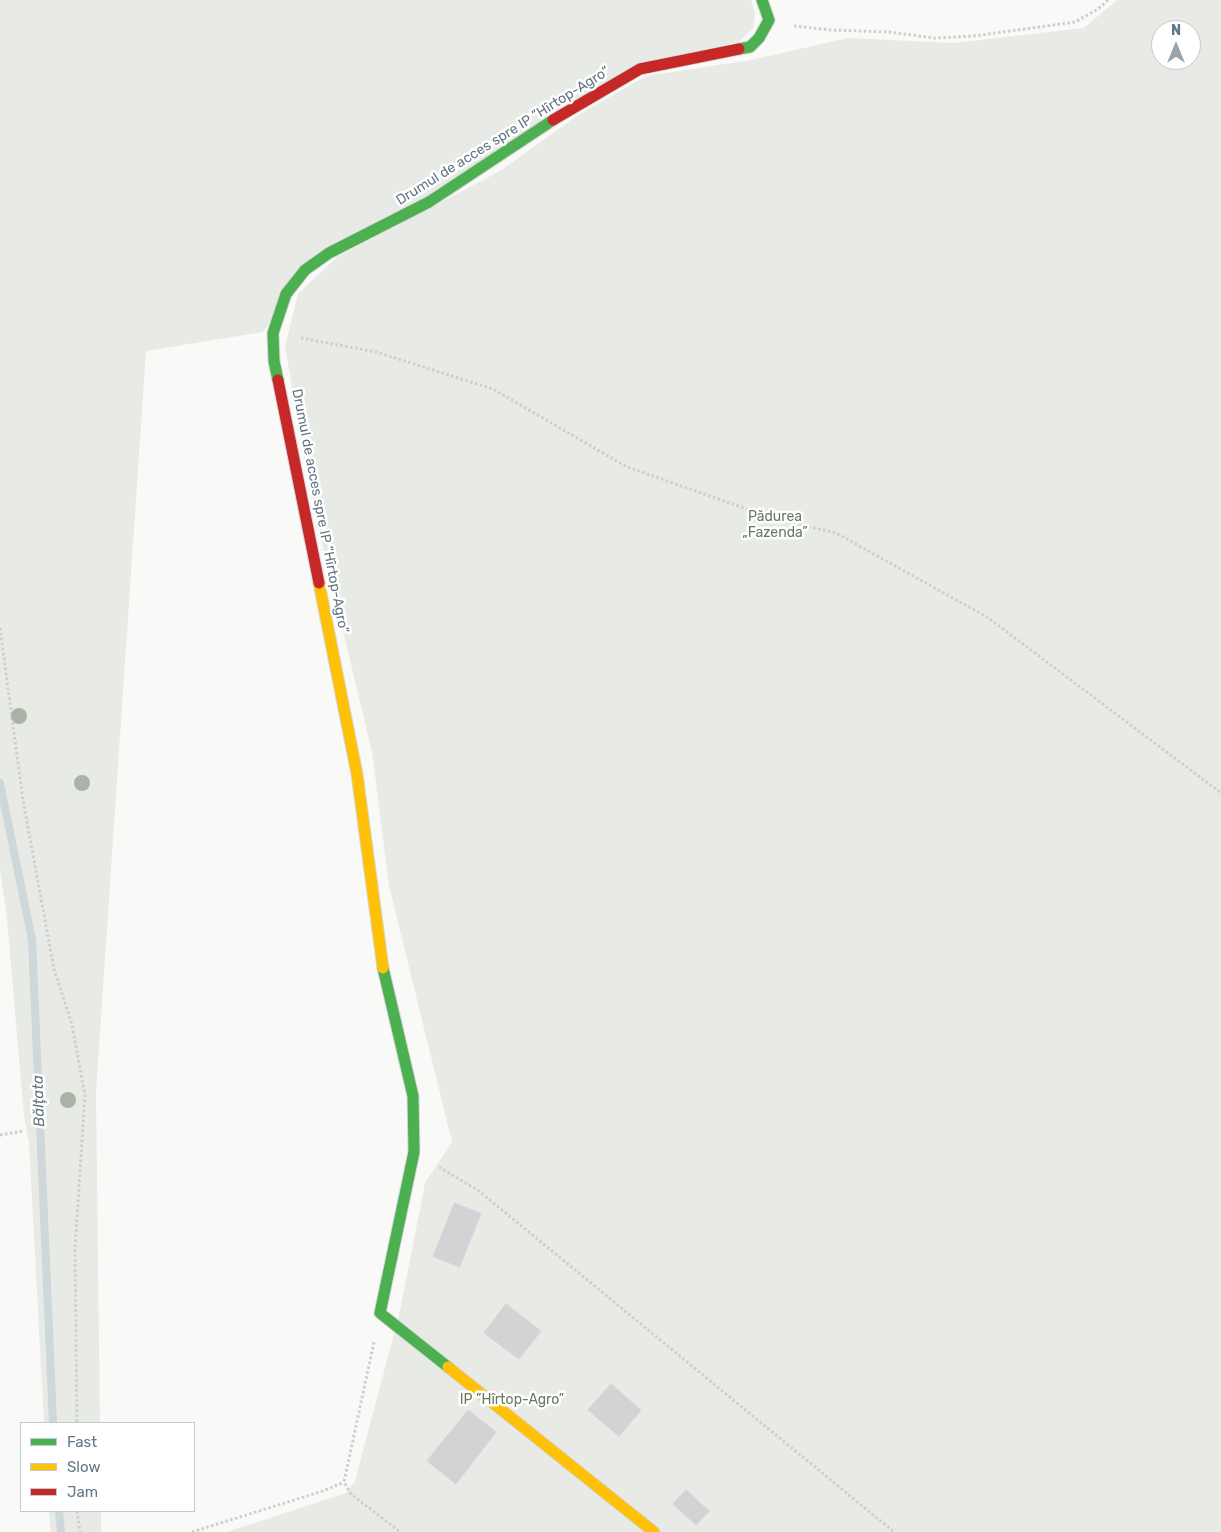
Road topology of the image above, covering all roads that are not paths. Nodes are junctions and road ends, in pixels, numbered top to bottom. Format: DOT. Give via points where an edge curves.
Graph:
graph roads {
  1 [pos="762,0"];
  2 [pos="654,1532"];
  1 -- 2 [label="street, Drumul de acces spre IP ”Hîrtop-Agro”" via="769,20 750,47 640,69 543,126 429,202 329,253 305,270 286,294 273,333 274,361 357,774 383,968 413,1096 414,1152 380,1314"];
}
